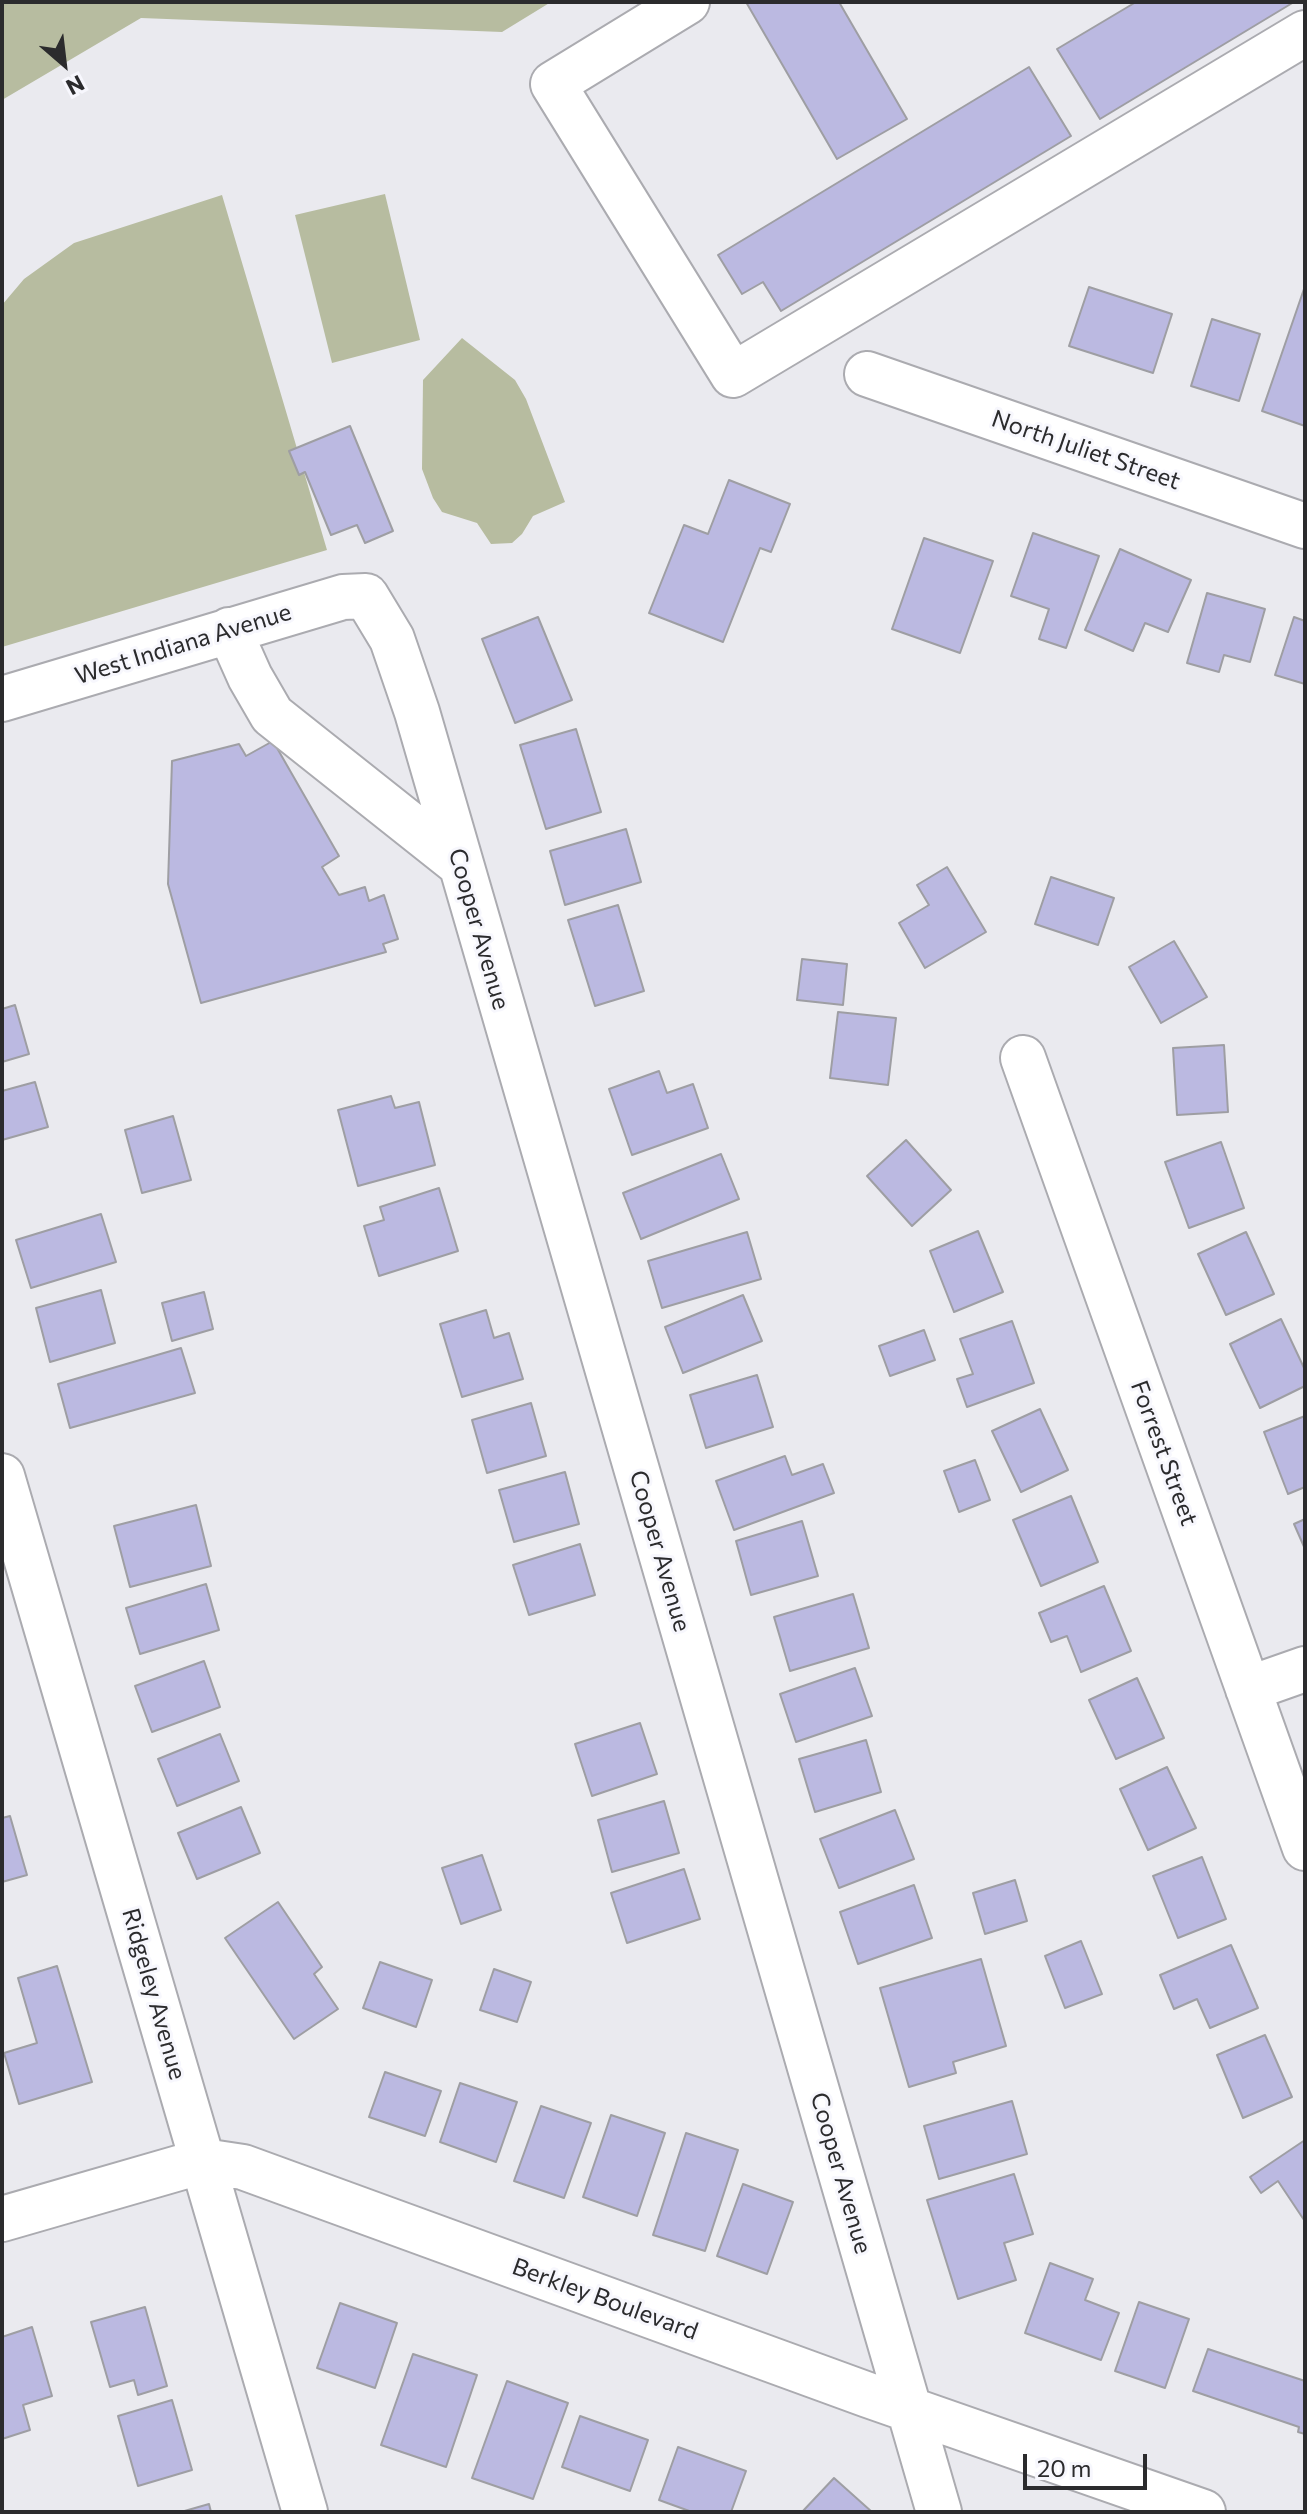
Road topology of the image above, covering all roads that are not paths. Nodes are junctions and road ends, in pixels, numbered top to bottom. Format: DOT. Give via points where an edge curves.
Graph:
graph roads {
  1 [pos="687,2"];
  2 [pos="1305,33"];
  3 [pos="867,374"];
  4 [pos="1305,526"];
  5 [pos="366,596"];
  6 [pos="229,630"];
  7 [pos="2,699"];
  8 [pos="461,865"];
  9 [pos="1023,1058"];
  10 [pos="2,1476"];
  11 [pos="1305,1669"];
  12 [pos="1248,1689"];
  13 [pos="1305,1848"];
  14 [pos="203,2161"];
  15 [pos="2,2219"];
  16 [pos="909,2409"];
  17 [pos="305,2512"];
  18 [pos="939,2512"];
  19 [pos="1203,2512"];
  1 -- 2 [label="street" via="553,84 733,375"];
  3 -- 4 [label="street, North Juliet Street"];
  5 -- 6 [label="street, West Indiana Avenue" via="343,597"];
  5 -- 8 [label="street, Cooper Avenue" via="392,639"];
  6 -- 7 [label="street, West Indiana Avenue"];
  6 -- 8 [label="street" via="272,715"];
  8 -- 16 [label="street, Cooper Avenue"];
  9 -- 12 [label="street, Forrest Street"];
  10 -- 14 [label="street, Ridgeley Avenue"];
  11 -- 12 [label="street"];
  12 -- 13 [label="street, Forrest Street"];
  14 -- 15 [label="street, Berkley Boulevard"];
  14 -- 16 [label="street, Berkley Boulevard" via="243,2167"];
  14 -- 17 [label="street, Ridgeley Avenue"];
  16 -- 18 [label="street, Cooper Avenue"];
  16 -- 19 [label="street, Berkley Boulevard"];
}
